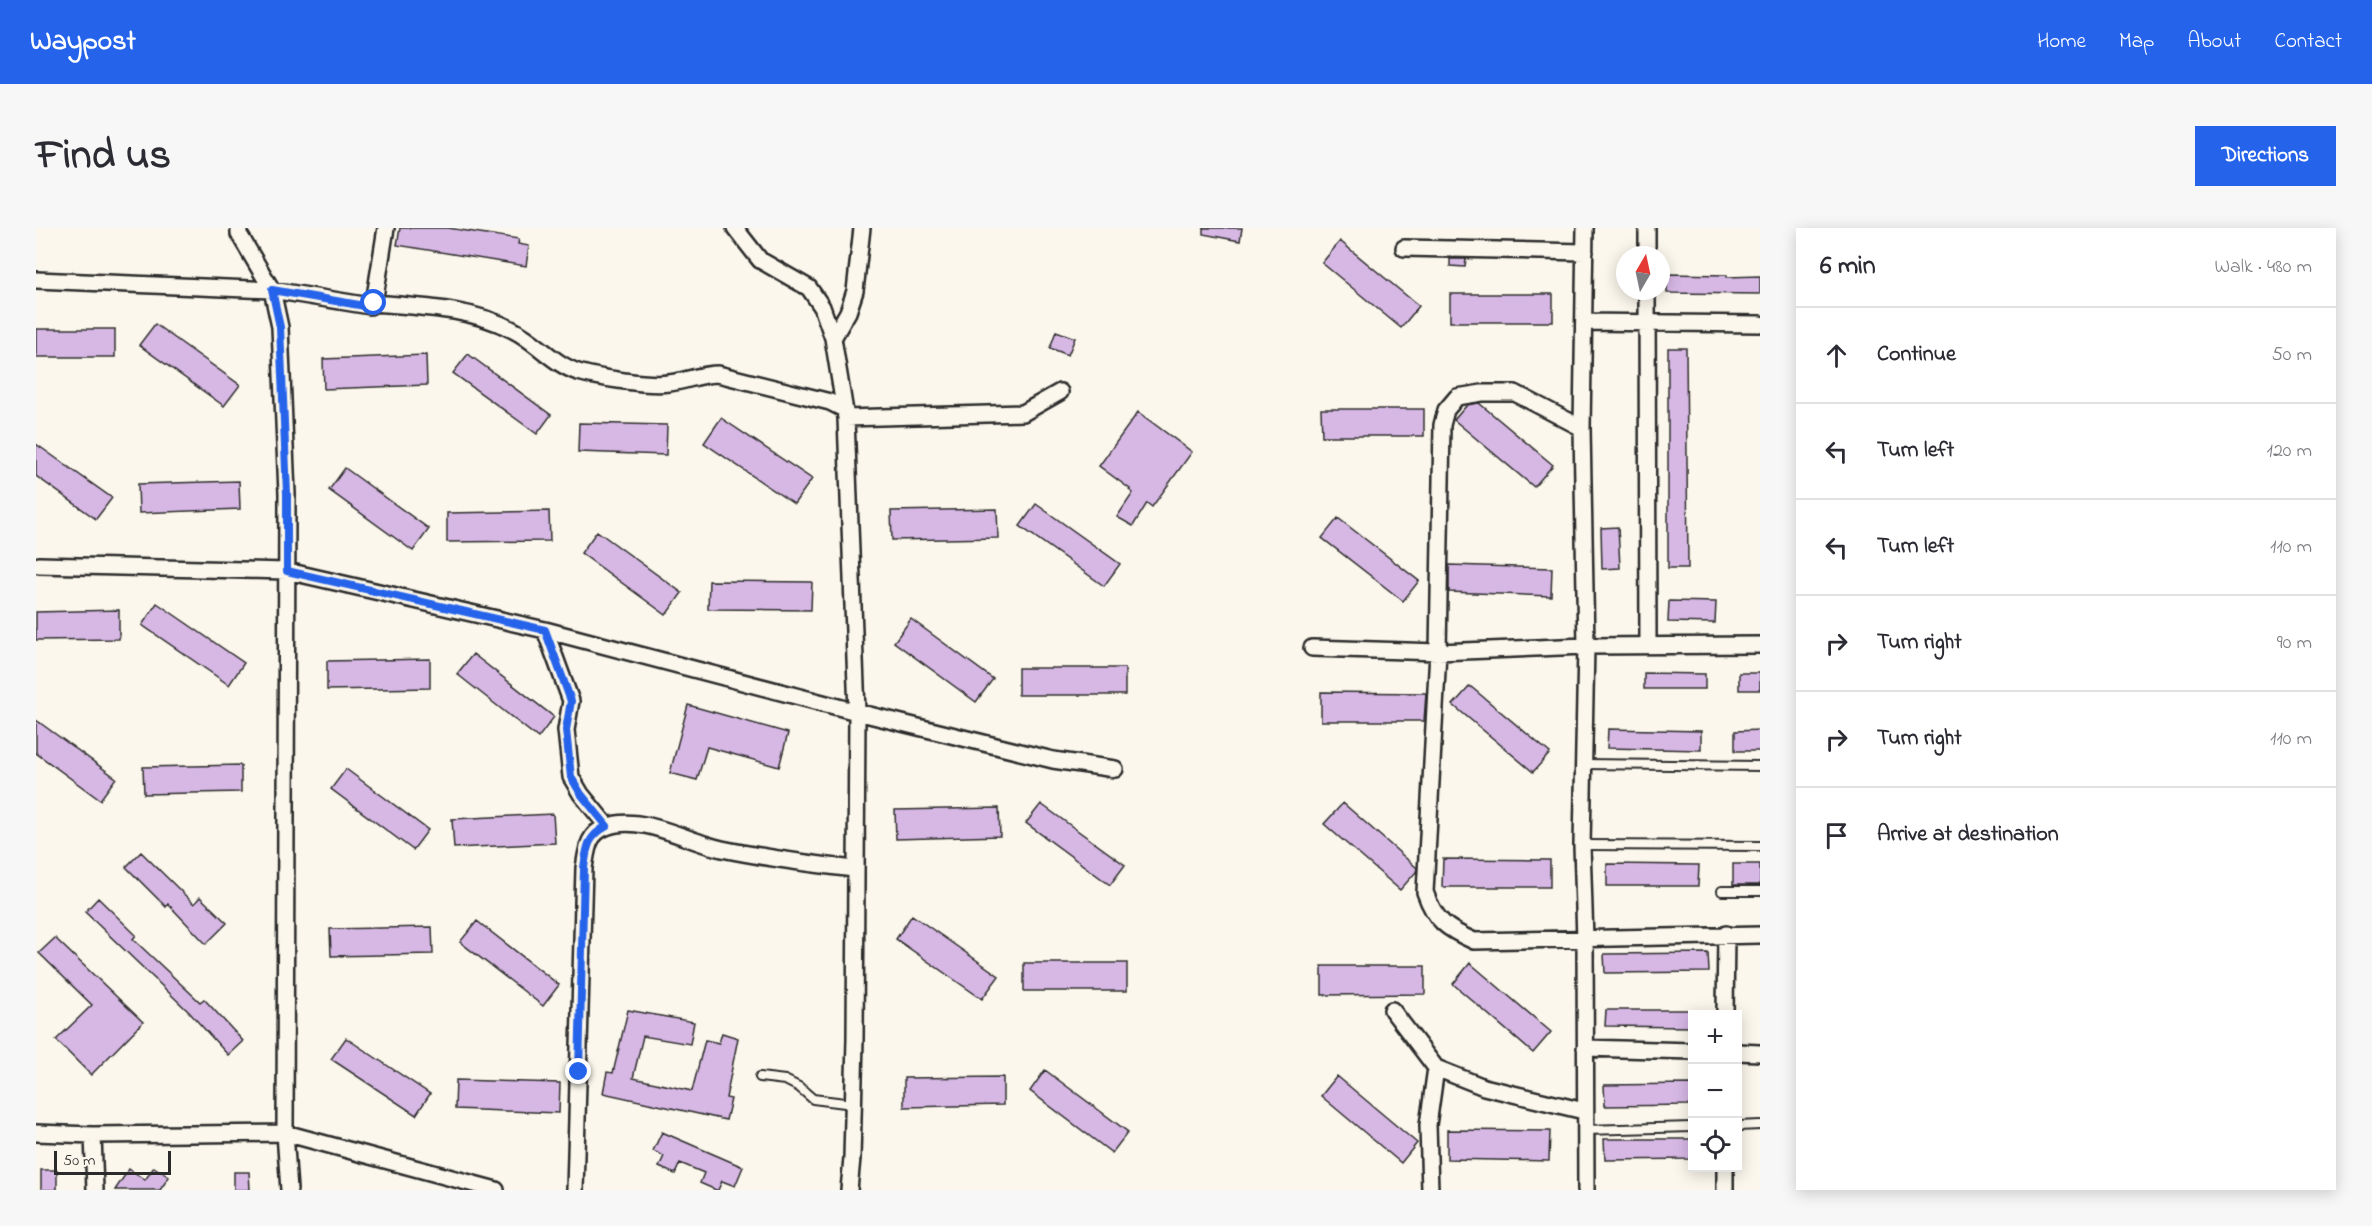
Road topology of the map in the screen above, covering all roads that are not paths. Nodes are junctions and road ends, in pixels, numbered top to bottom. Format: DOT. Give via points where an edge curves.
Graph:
graph roads {
  1 [pos="239,228"];
  2 [pos="386,228"];
  3 [pos="735,228"];
  4 [pos="862,228"];
  5 [pos="1585,228"];
  6 [pos="1647,228"];
  7 [pos="1647,246"];
  8 [pos="1404,248"];
  9 [pos="1585,252"];
  10 [pos="36,280"];
  11 [pos="272,290"];
  12 [pos="1647,300"];
  13 [pos="374,303"];
  14 [pos="1584,322"];
  15 [pos="1647,322"];
  16 [pos="1760,324"];
  17 [pos="833,338"];
  18 [pos="1060,392"];
  19 [pos="845,414"];
  20 [pos="1582,428"];
  21 [pos="39,565"];
  22 [pos="287,571"];
  23 [pos="545,630"];
  24 [pos="1648,645"];
  25 [pos="1760,645"];
  26 [pos="1586,646"];
  27 [pos="1312,648"];
  28 [pos="1438,652"];
  29 [pos="857,712"];
  30 [pos="1583,764"];
  31 [pos="1760,766"];
  32 [pos="1115,769"];
  33 [pos="607,826"];
  34 [pos="1582,845"];
  35 [pos="1760,846"];
  36 [pos="854,869"];
  37 [pos="1722,891"];
  38 [pos="1760,891"];
  39 [pos="1726,934"];
  40 [pos="1760,935"];
  41 [pos="1585,940"];
  42 [pos="1392,1010"];
  43 [pos="1725,1010"];
  44 [pos="1585,1048"];
  45 [pos="1688,1051"];
  46 [pos="1742,1052"];
  47 [pos="1760,1053"];
  48 [pos="1436,1068"];
  49 [pos="760,1077"];
  50 [pos="853,1104"];
  51 [pos="1584,1111"];
  52 [pos="1760,1125"];
  53 [pos="1742,1126"];
  54 [pos="1688,1127"];
  55 [pos="1585,1130"];
  56 [pos="36,1133"];
  57 [pos="285,1133"];
  58 [pos="93,1135"];
  59 [pos="1725,1172"];
  60 [pos="95,1190"];
  61 [pos="289,1190"];
  62 [pos="496,1190"];
  63 [pos="575,1190"];
  64 [pos="849,1190"];
  65 [pos="1430,1190"];
  66 [pos="1586,1190"];
  67 [pos="1725,1190"];
  1 -- 11 [label="street"];
  2 -- 13 [label="street"];
  3 -- 17 [label="street" via="760,260 809,288 822,307"];
  4 -- 17 [label="street" via="855,291"];
  5 -- 9 [label="street"];
  6 -- 7 [label="street"];
  8 -- 9 [label="street"];
  9 -- 14 [label="street"];
  10 -- 11 [label="street"];
  11 -- 13 [label="street" via="365,306"];
  11 -- 22 [label="street" via="280,327"];
  12 -- 15 [label="street"];
  13 -- 19 [label="street" via="433,308 489,319 514,330 577,371 651,383 718,374 830,402"];
  14 -- 15 [label="street"];
  14 -- 20 [label="street"];
  15 -- 16 [label="street"];
  15 -- 24 [label="street"];
  17 -- 19 [label="street"];
  18 -- 19 [label="street" via="1023,413"];
  19 -- 29 [label="street"];
  20 -- 26 [label="street"];
  20 -- 28 [label="street" via="1515,393 1457,397 1446,410 1442,425"];
  21 -- 22 [label="street"];
  22 -- 23 [label="street"];
  22 -- 57 [label="street"];
  23 -- 29 [label="street"];
  23 -- 33 [label="street" via="571,701 566,730 571,777"];
  24 -- 25 [label="street"];
  24 -- 26 [label="street"];
  26 -- 28 [label="street"];
  26 -- 30 [label="street"];
  27 -- 28 [label="street"];
  28 -- 41 [label="street" via="1425,892 1431,910 1449,930 1474,940"];
  29 -- 32 [label="street" via="1053,760"];
  29 -- 36 [label="street"];
  30 -- 31 [label="lane"];
  30 -- 34 [label="street"];
  33 -- 36 [label="street" via="650,826 718,848"];
  33 -- 63 [label="street" via="594,833 584,868"];
  34 -- 35 [label="lane"];
  34 -- 41 [label="street"];
  36 -- 50 [label="street"];
  37 -- 38 [label="lane"];
  39 -- 40 [label="street"];
  39 -- 41 [label="street"];
  39 -- 43 [label="street"];
  41 -- 44 [label="street"];
  42 -- 48 [label="street"];
  44 -- 45 [label="street"];
  44 -- 51 [label="street"];
  46 -- 47 [label="street"];
  48 -- 51 [label="street" via="1484,1087"];
  48 -- 65 [label="street" via="1428,1125"];
  49 -- 50 [label="lane" via="785,1080 813,1099"];
  50 -- 64 [label="street"];
  51 -- 55 [label="street"];
  52 -- 53 [label="lane"];
  54 -- 55 [label="lane"];
  55 -- 66 [label="street"];
  56 -- 58 [label="street"];
  57 -- 58 [label="street"];
  57 -- 61 [label="street"];
  57 -- 62 [label="street"];
  58 -- 60 [label="street"];
  59 -- 67 [label="street"];
}
